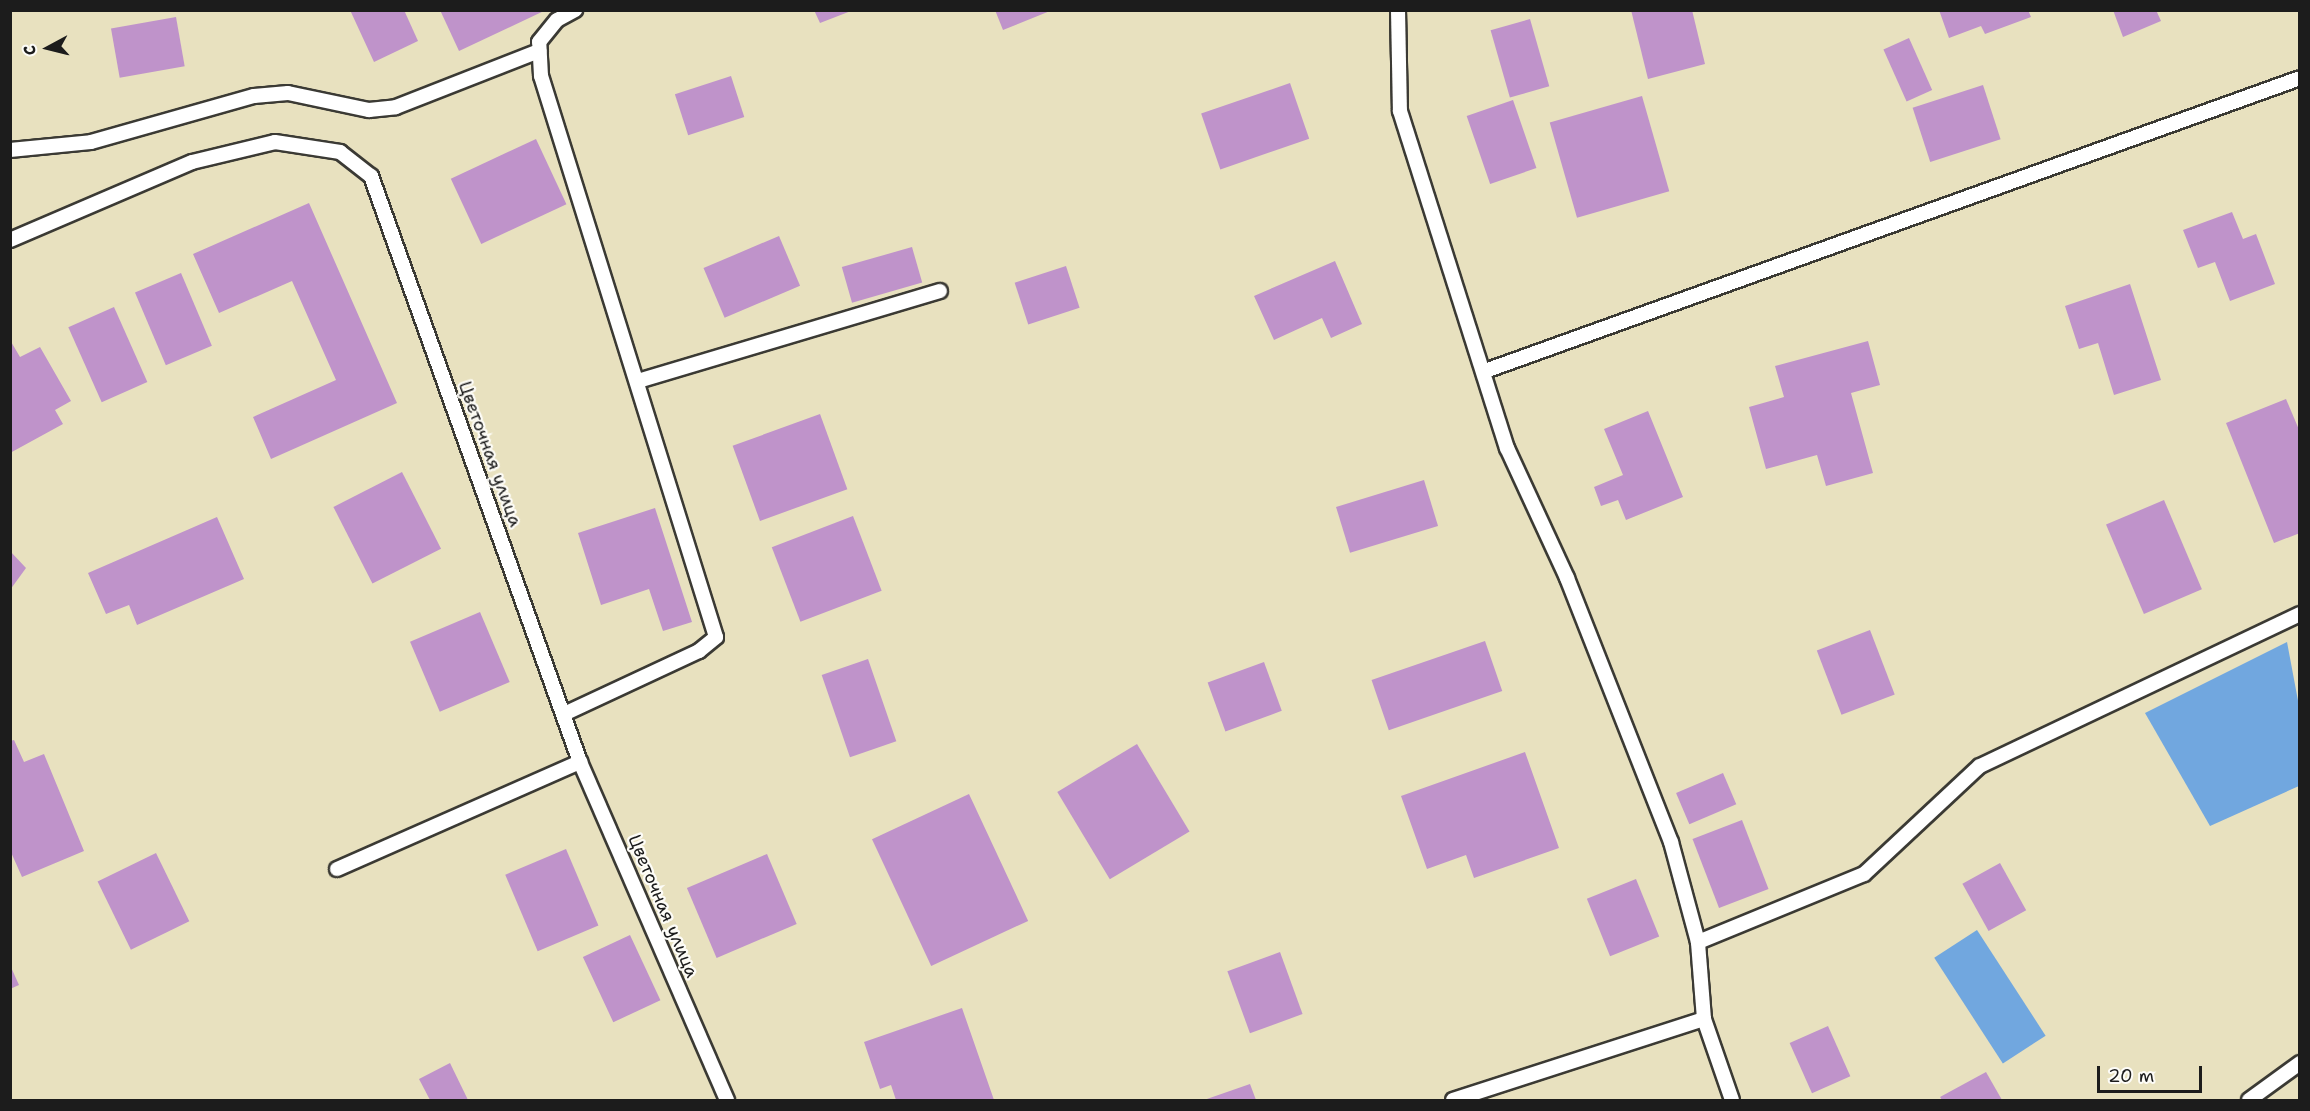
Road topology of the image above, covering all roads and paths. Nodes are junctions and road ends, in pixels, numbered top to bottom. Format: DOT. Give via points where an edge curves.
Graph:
graph roads {
  1 [pos="575,10"];
  2 [pos="1398,10"];
  3 [pos="539,51"];
  4 [pos="2300,78"];
  5 [pos="10,150"];
  6 [pos="10,240"];
  7 [pos="940,291"];
  8 [pos="1485,371"];
  9 [pos="638,381"];
  10 [pos="2300,614"];
  11 [pos="564,714"];
  12 [pos="580,762"];
  13 [pos="337,869"];
  14 [pos="1698,942"];
  15 [pos="1704,1019"];
  16 [pos="2300,1063"];
  17 [pos="727,1101"];
  18 [pos="1453,1101"];
  19 [pos="1732,1101"];
  20 [pos="2249,1101"];
  1 -- 3 [label="lane" via="557,20 539,42"];
  2 -- 8 [label="lane" via="1400,111"];
  3 -- 5 [label="lane" via="396,107 369,110 288,93 255,96 91,142"];
  3 -- 9 [label="lane" via="541,76"];
  4 -- 8 [label="lane"];
  6 -- 11 [label="lane, Цветочная улица" via="192,162 275,142 340,152 370,176"];
  7 -- 9 [label="lane"];
  8 -- 14 [label="lane" via="1507,448 1567,578 1671,842"];
  9 -- 11 [label="lane" via="716,637 699,651"];
  10 -- 14 [label="lane" via="1980,766 1864,874"];
  11 -- 12 [label="lane, Цветочная улица"];
  12 -- 13 [label="lane"];
  12 -- 17 [label="lane, Цветочная улица"];
  14 -- 15 [label="lane"];
  15 -- 18 [label="lane"];
  15 -- 19 [label="lane"];
  16 -- 20 [label="lane"];
}
